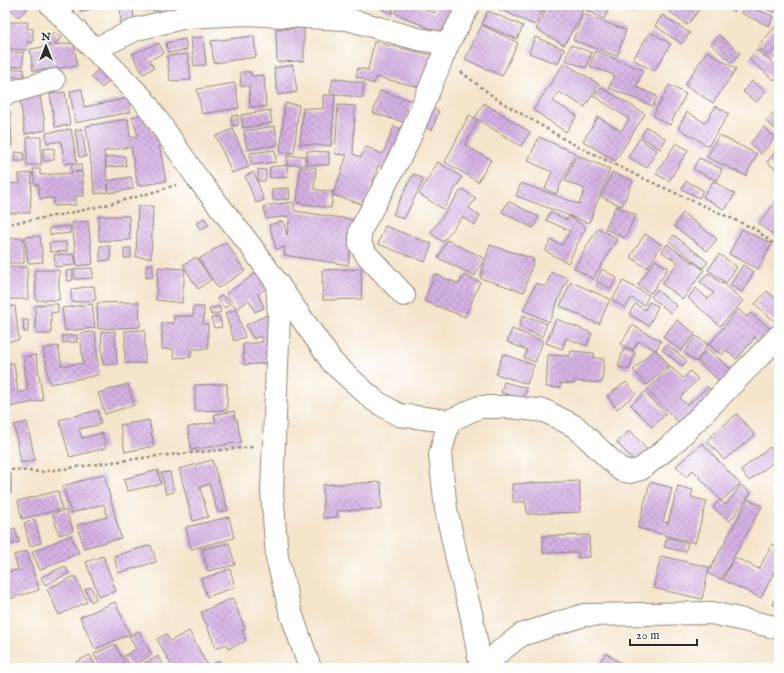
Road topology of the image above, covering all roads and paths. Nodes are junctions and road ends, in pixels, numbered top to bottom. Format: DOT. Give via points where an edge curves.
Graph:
graph roads {
  1 [pos="51,5"];
  2 [pos="469,5"];
  3 [pos="95,48"];
  4 [pos="445,51"];
  5 [pos="54,80"];
  6 [pos="5,94"];
  7 [pos="198,179"];
  8 [pos="5,224"];
  9 [pos="779,248"];
  10 [pos="277,283"];
  11 [pos="404,295"];
  12 [pos="779,336"];
  13 [pos="449,421"];
  14 [pos="274,444"];
  15 [pos="5,469"];
  16 [pos="779,628"];
  17 [pos="310,668"];
  18 [pos="481,668"];
  19 [pos="486,668"];
  1 -- 3 [label="street"];
  2 -- 4 [label="street"];
  3 -- 4 [label="street" via="137,29 186,17 246,14 347,19 418,39"];
  3 -- 7 [label="street" via="143,99"];
  4 -- 9 [label="path" via="498,100 569,142 755,229"];
  4 -- 11 [label="street" via="406,146 360,231 360,244 366,254"];
  5 -- 6 [label="street"];
  7 -- 8 [label="path" via="78,211"];
  7 -- 10 [label="street"];
  10 -- 13 [label="street" via="333,363 375,401 399,416"];
  10 -- 14 [label="street" via="279,315"];
  12 -- 13 [label="street" via="675,442 641,469 630,472 621,470 576,427 545,411 479,407"];
  13 -- 18 [label="street" via="440,455 446,510 471,613"];
  14 -- 15 [label="path" via="40,472"];
  14 -- 17 [label="street" via="272,491 276,557 290,610"];
  16 -- 19 [label="street" via="712,613 584,615 521,635 500,652"];
}
